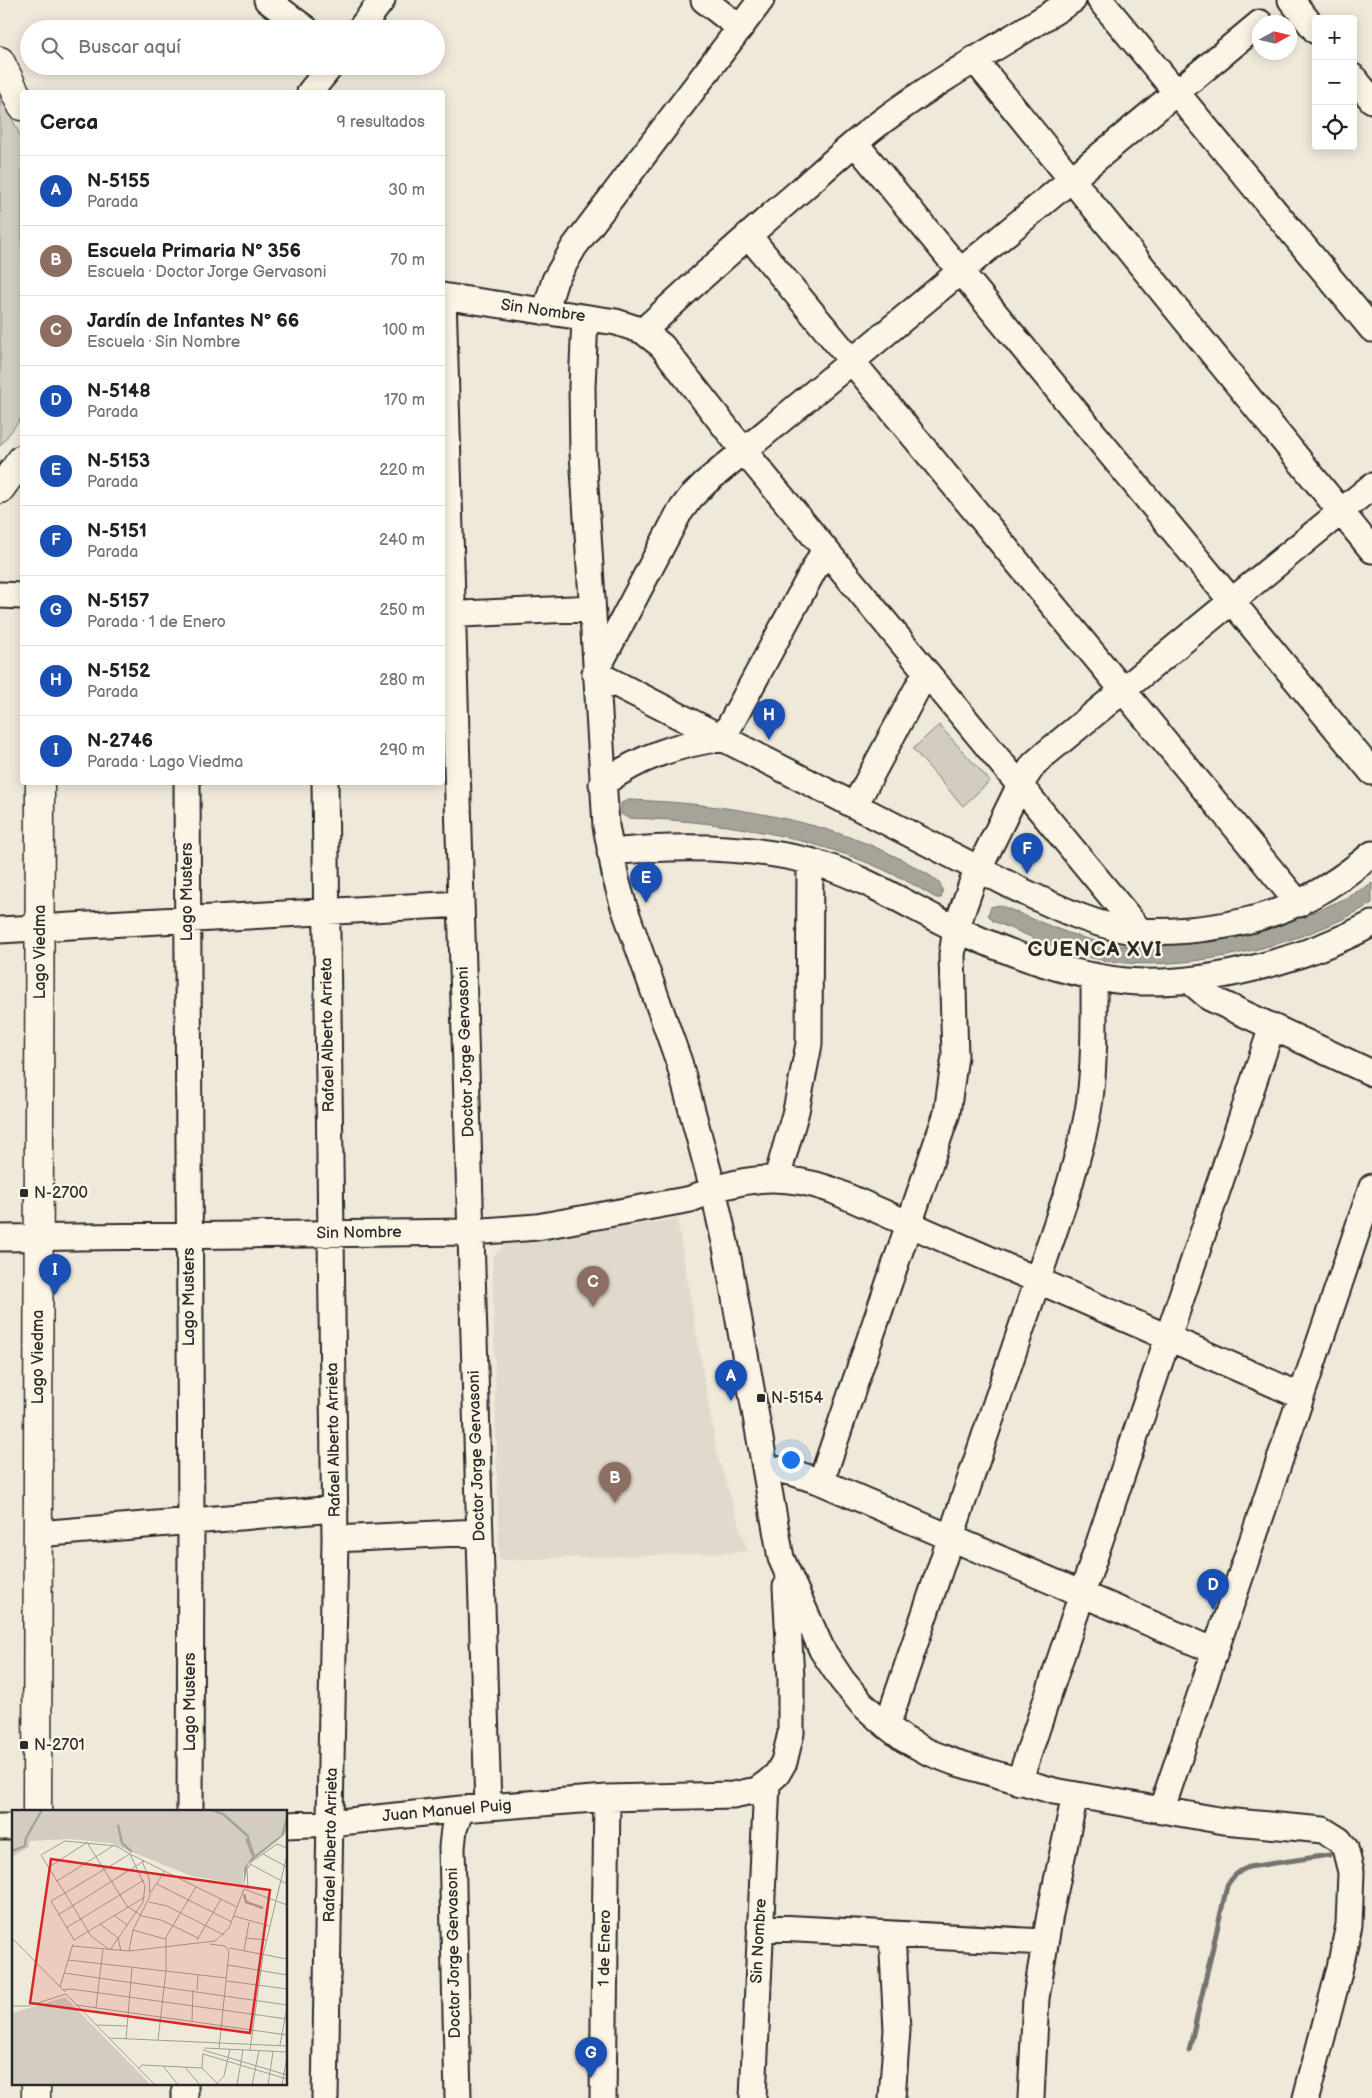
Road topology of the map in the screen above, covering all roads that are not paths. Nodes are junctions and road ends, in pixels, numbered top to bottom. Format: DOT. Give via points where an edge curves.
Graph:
graph roads {
  1 [pos="267,0"];
  2 [pos="382,0"];
  3 [pos="704,0"];
  4 [pos="761,0"];
  5 [pos="1073,0"];
  6 [pos="1100,0"];
  7 [pos="1289,0"];
  8 [pos="1270,15"];
  9 [pos="294,20"];
  10 [pos="367,20"];
  11 [pos="1312,26"];
  12 [pos="740,28"];
  13 [pos="1252,30"];
  14 [pos="974,59"];
  15 [pos="0,61"];
  16 [pos="324,75"];
  17 [pos="1357,82"];
  18 [pos="312,90"];
  19 [pos="1177,93"];
  20 [pos="1372,100"];
  21 [pos="20,102"];
  22 [pos="855,143"];
  23 [pos="1071,178"];
  24 [pos="748,235"];
  25 [pos="961,270"];
  26 [pos="445,296"];
  27 [pos="545,312"];
  28 [pos="585,318"];
  29 [pos="1372,329"];
  30 [pos="643,331"];
  31 [pos="852,361"];
  32 [pos="445,424"];
  33 [pos="744,451"];
  34 [pos="20,462"];
  35 [pos="1372,486"];
  36 [pos="0,489"];
  37 [pos="1341,511"];
  38 [pos="825,549"];
  39 [pos="1372,550"];
  40 [pos="0,595"];
  41 [pos="20,596"];
  42 [pos="1232,601"];
  43 [pos="592,608"];
  44 [pos="448,615"];
  45 [pos="926,672"];
  46 [pos="596,673"];
  47 [pos="1123,690"];
  48 [pos="724,738"];
  49 [pos="1372,772"];
  50 [pos="602,784"];
  51 [pos="40,785"];
  52 [pos="187,785"];
  53 [pos="325,785"];
  54 [pos="1020,785"];
  55 [pos="855,806"];
  56 [pos="610,852"];
  57 [pos="1372,854"];
  58 [pos="810,861"];
  59 [pos="979,869"];
  60 [pos="462,904"];
  61 [pos="1299,904"];
  62 [pos="326,912"];
  63 [pos="187,920"];
  64 [pos="1372,924"];
  65 [pos="40,928"];
  66 [pos="956,929"];
  67 [pos="0,930"];
  68 [pos="1140,931"];
  69 [pos="1094,976"];
  70 [pos="1189,980"];
  71 [pos="1272,1027"];
  72 [pos="1372,1073"];
  73 [pos="776,1178"];
  74 [pos="1372,1187"];
  75 [pos="712,1189"];
  76 [pos="910,1224"];
  77 [pos="471,1232"];
  78 [pos="331,1234"];
  79 [pos="189,1236"];
  80 [pos="0,1238"];
  81 [pos="39,1238"];
  82 [pos="1038,1280"];
  83 [pos="1168,1338"];
  84 [pos="1301,1396"];
  85 [pos="765,1467"];
  86 [pos="821,1482"];
  87 [pos="335,1509"];
  88 [pos="191,1521"];
  89 [pos="480,1532"];
  90 [pos="38,1534"];
  91 [pos="951,1537"];
  92 [pos="335,1539"];
  93 [pos="781,1558"];
  94 [pos="1082,1594"];
  95 [pos="1215,1651"];
  96 [pos="887,1726"];
  97 [pos="1019,1782"];
  98 [pos="767,1783"];
  99 [pos="1075,1795"];
  100 [pos="608,1798"];
  101 [pos="488,1807"];
  102 [pos="461,1809"];
  103 [pos="37,1810"];
  104 [pos="190,1810"];
  105 [pos="1161,1811"];
  106 [pos="331,1823"];
  107 [pos="288,1825"];
  108 [pos="1362,1881"];
  109 [pos="760,1927"];
  110 [pos="892,1934"];
  111 [pos="1046,1942"];
  112 [pos="325,2098"];
  113 [pos="458,2098"];
  114 [pos="603,2098"];
  115 [pos="752,2098"];
  116 [pos="892,2098"];
  117 [pos="1031,2098"];
  118 [pos="1306,2098"];
  1 -- 9 [label="street"];
  2 -- 10 [label="street"];
  3 -- 12 [label="street"];
  4 -- 12 [label="street"];
  5 -- 14 [label="street"];
  6 -- 19 [label="street"];
  7 -- 8 [label="street"];
  7 -- 11 [label="street"];
  12 -- 27 [label="street" via="574,246 555,280"];
  13 -- 19 [label="street"];
  14 -- 22 [label="street"];
  14 -- 23 [label="street"];
  15 -- 21 [label="main road"];
  16 -- 18 [label="street"];
  17 -- 20 [label="street"];
  19 -- 23 [label="street"];
  19 -- 29 [label="street"];
  22 -- 24 [label="street"];
  22 -- 25 [label="street"];
  23 -- 25 [label="street"];
  23 -- 37 [label="street"];
  24 -- 30 [label="street"];
  24 -- 31 [label="street"];
  25 -- 31 [label="street"];
  25 -- 42 [label="street"];
  26 -- 27 [label="street, Sin Nombre"];
  27 -- 28 [label="street, Sin Nombre"];
  28 -- 30 [label="street, Sin Nombre" via="616,322"];
  28 -- 43 [label="street" via="582,418"];
  30 -- 33 [label="street" via="662,346"];
  31 -- 33 [label="street"];
  31 -- 47 [label="street"];
  32 -- 44 [label="street, Doctor Jorge Gervasoni"];
  33 -- 38 [label="street"];
  33 -- 46 [label="street" via="705,483 679,513"];
  34 -- 36 [label="main road"];
  35 -- 37 [label="street"];
  37 -- 39 [label="street"];
  37 -- 42 [label="street"];
  38 -- 45 [label="street"];
  38 -- 48 [label="street"];
  40 -- 41 [label="street"];
  42 -- 47 [label="street"];
  42 -- 49 [label="street"];
  43 -- 44 [label="street"];
  43 -- 46 [label="street"];
  44 -- 60 [label="street, Doctor Jorge Gervasoni"];
  45 -- 54 [label="street"];
  45 -- 55 [label="street"];
  46 -- 48 [label="street"];
  46 -- 50 [label="street"];
  47 -- 54 [label="street" via="1034,764"];
  47 -- 61 [label="street"];
  48 -- 50 [label="street" via="699,741 657,753"];
  48 -- 55 [label="street"];
  50 -- 56 [label="street"];
  51 -- 65 [label="main road, Lago Viedma"];
  52 -- 63 [label="street, Lago Musters"];
  53 -- 62 [label="street, Rafael Alberto Arrieta"];
  54 -- 59 [label="street"];
  54 -- 68 [label="street"];
  55 -- 59 [label="street"];
  56 -- 58 [label="street" via="689,846 751,851"];
  56 -- 75 [label="street" via="624,906 687,1088"];
  57 -- 61 [label="street" via="1341,879"];
  58 -- 66 [label="street" via="865,881"];
  58 -- 73 [label="street" via="809,1044 796,1111"];
  59 -- 66 [label="street"];
  59 -- 68 [label="street" via="1086,919"];
  60 -- 62 [label="street"];
  60 -- 77 [label="street, Doctor Jorge Gervasoni"];
  61 -- 68 [label="street" via="1236,924 1176,931"];
  62 -- 63 [label="street"];
  62 -- 78 [label="street, Rafael Alberto Arrieta"];
  63 -- 65 [label="street"];
  63 -- 79 [label="street, Lago Musters"];
  64 -- 70 [label="street" via="1327,945 1288,958"];
  65 -- 67 [label="street"];
  65 -- 81 [label="main road, Lago Viedma"];
  66 -- 69 [label="street" via="1035,961"];
  66 -- 76 [label="street" via="952,955 955,1028 952,1084 939,1140"];
  69 -- 70 [label="street" via="1125,981"];
  69 -- 82 [label="street" via="1094,1061 1086,1121 1069,1187"];
  70 -- 71 [label="street" via="1210,998"];
  71 -- 72 [label="street"];
  71 -- 83 [label="street"];
  73 -- 75 [label="street, Sin Nombre"];
  73 -- 76 [label="street, Sin Nombre" via="815,1184"];
  74 -- 84 [label="street"];
  75 -- 77 [label="street, Sin Nombre" via="691,1199 537,1227"];
  75 -- 85 [label="street" via="726,1247"];
  76 -- 82 [label="street, Sin Nombre"];
  76 -- 86 [label="street"];
  77 -- 78 [label="street, Sin Nombre"];
  77 -- 89 [label="street, Doctor Jorge Gervasoni"];
  78 -- 79 [label="street, Sin Nombre"];
  78 -- 87 [label="street, Rafael Alberto Arrieta"];
  79 -- 81 [label="street, Sin Nombre"];
  79 -- 88 [label="street, Lago Musters"];
  80 -- 81 [label="street, Sin Nombre"];
  81 -- 90 [label="main road, Lago Viedma"];
  82 -- 83 [label="street, Sin Nombre"];
  82 -- 91 [label="street"];
  83 -- 84 [label="street, Sin Nombre"];
  83 -- 94 [label="street"];
  84 -- 95 [label="street"];
  85 -- 86 [label="street"];
  85 -- 93 [label="street"];
  86 -- 91 [label="street"];
  87 -- 88 [label="street"];
  87 -- 92 [label="street, Rafael Alberto Arrieta"];
  88 -- 90 [label="street"];
  88 -- 104 [label="street, Lago Musters"];
  89 -- 92 [label="street"];
  89 -- 101 [label="street, Doctor Jorge Gervasoni"];
  90 -- 103 [label="main road, Lago Viedma"];
  91 -- 94 [label="street"];
  91 -- 96 [label="street"];
  92 -- 106 [label="street, Rafael Alberto Arrieta"];
  93 -- 96 [label="street" via="822,1650 862,1704"];
  93 -- 98 [label="street" via="790,1645 791,1733 784,1762"];
  94 -- 95 [label="street"];
  94 -- 97 [label="street"];
  95 -- 105 [label="street"];
  96 -- 97 [label="street" via="928,1752"];
  97 -- 99 [label="street"];
  98 -- 100 [label="street" via="757,1790 732,1795"];
  98 -- 109 [label="street, Sin Nombre"];
  99 -- 105 [label="street"];
  99 -- 111 [label="street"];
  100 -- 101 [label="street, Juan Manuel Puig"];
  100 -- 114 [label="street, 1 de Enero"];
  101 -- 102 [label="street, Juan Manuel Puig"];
  102 -- 106 [label="street, Juan Manuel Puig"];
  102 -- 113 [label="street, Doctor Jorge Gervasoni" via="452,1847"];
  105 -- 108 [label="street" via="1323,1830 1339,1840 1345,1848 1351,1872"];
  106 -- 107 [label="street, Juan Manuel Puig"];
  106 -- 112 [label="street, Rafael Alberto Arrieta"];
  108 -- 118 [label="street" via="1350,1909 1345,1948"];
  109 -- 110 [label="street"];
  109 -- 115 [label="street, Sin Nombre"];
  110 -- 111 [label="street"];
  110 -- 116 [label="street" via="897,2030"];
  111 -- 117 [label="street" via="1036,1998"];
}
